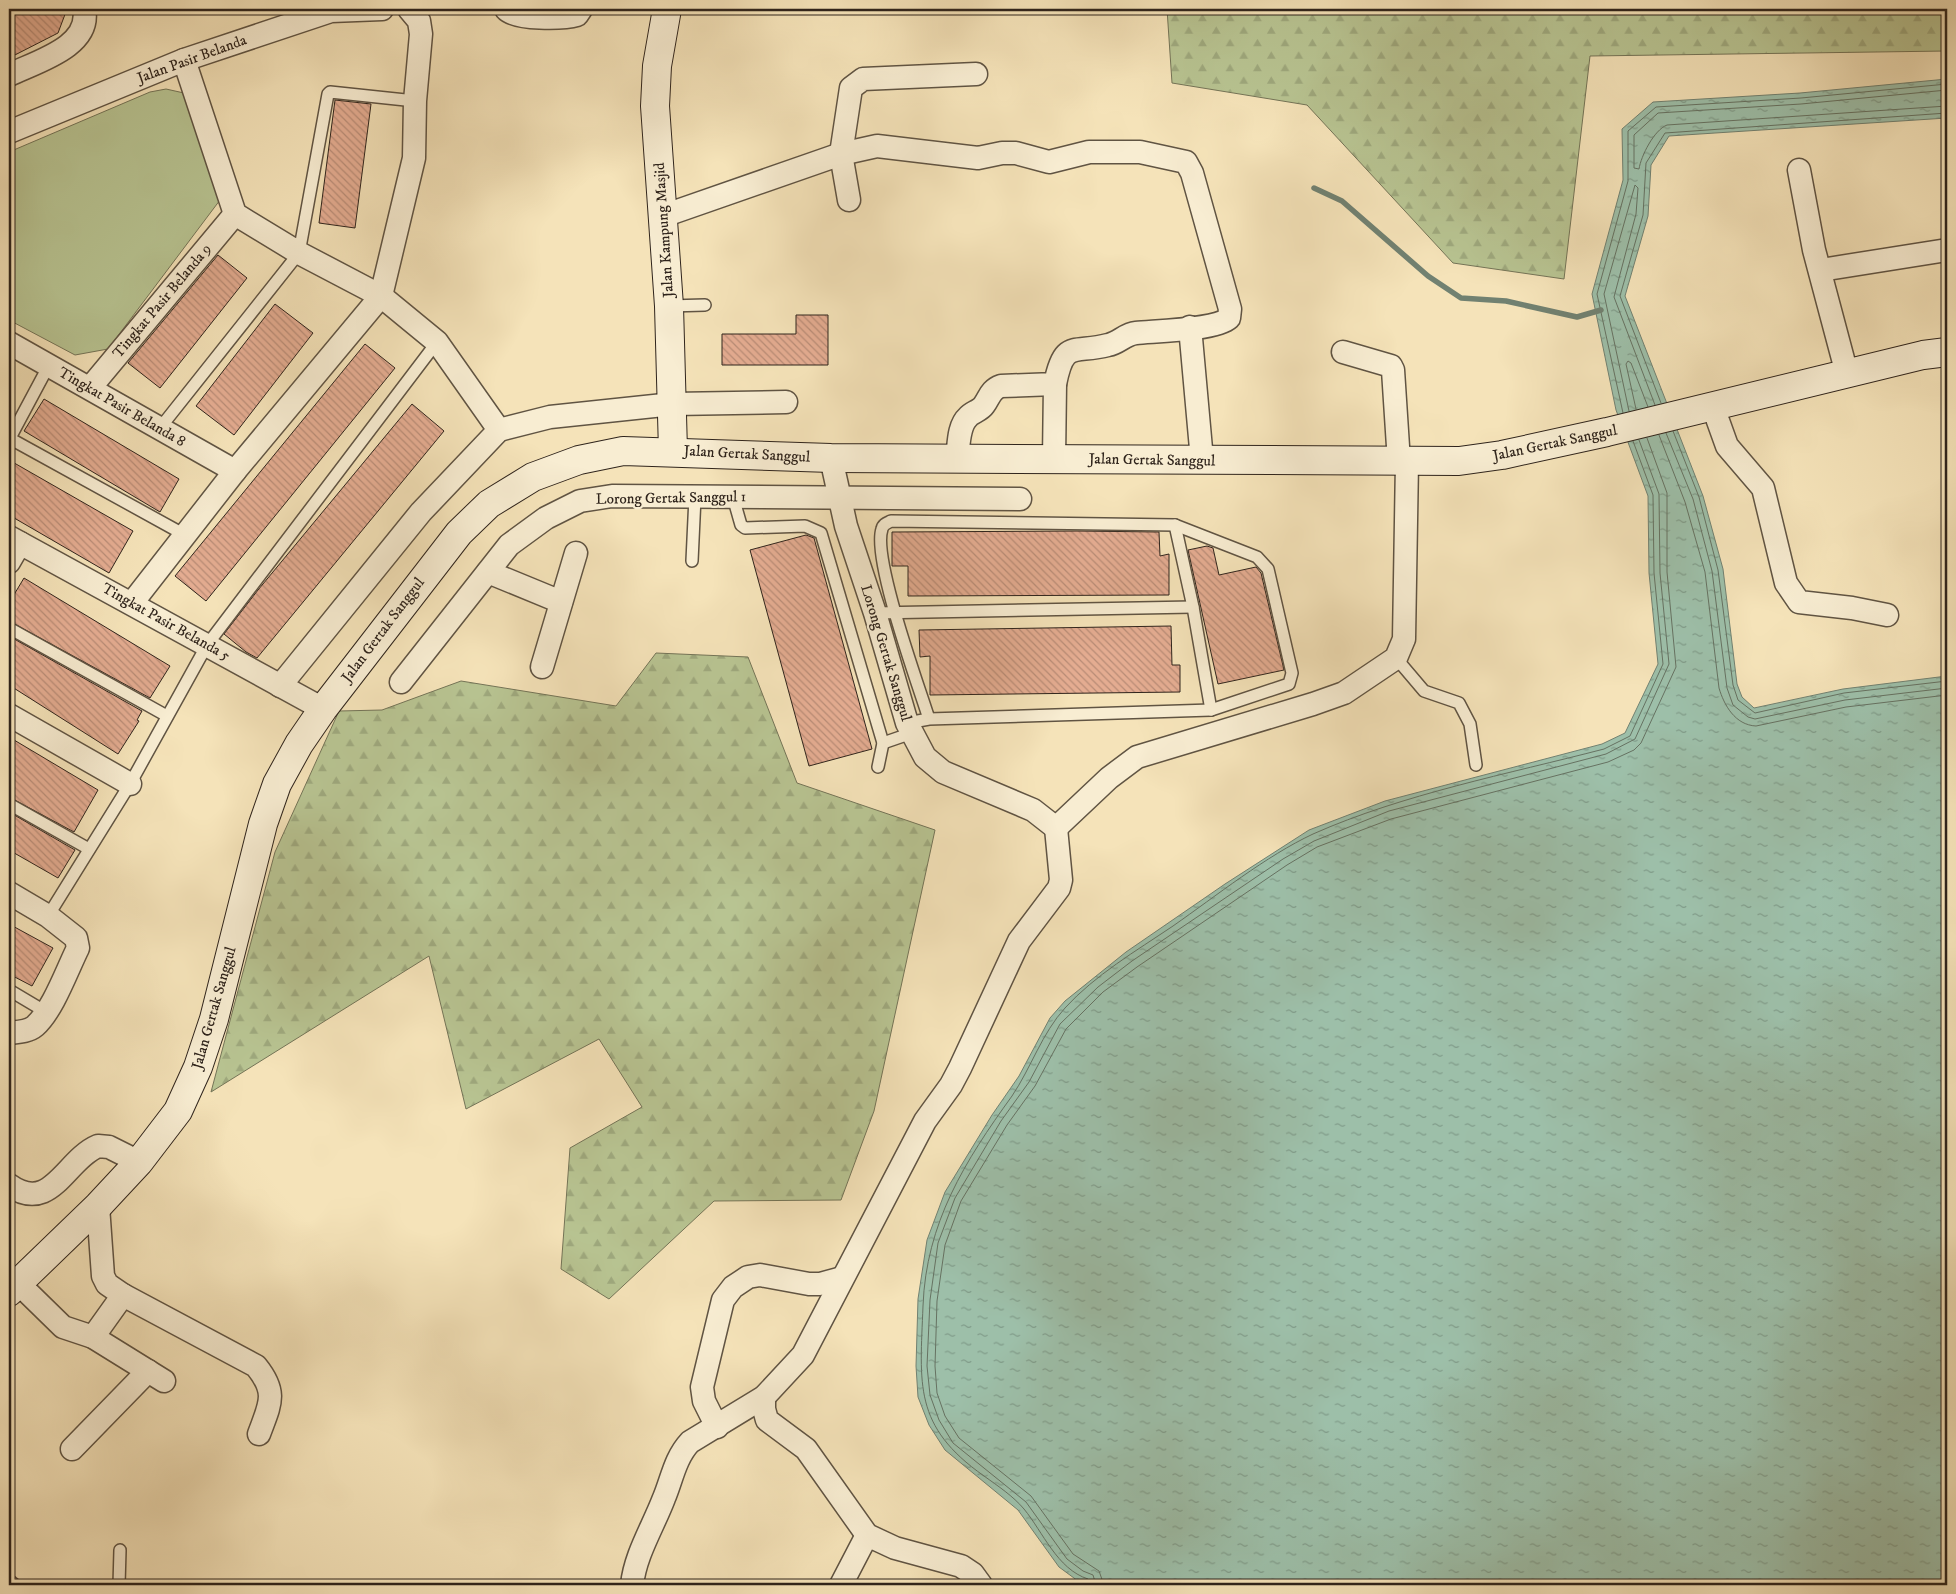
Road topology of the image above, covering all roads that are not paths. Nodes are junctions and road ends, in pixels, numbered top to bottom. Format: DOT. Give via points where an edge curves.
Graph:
graph roads {
  1 [pos="84,9"];
  2 [pos="382,9"];
  3 [pos="409,9"];
  4 [pos="506,9"];
  5 [pos="581,9"];
  6 [pos="667,9"];
  7 [pos="331,10"];
  8 [pos="184,60"];
  9 [pos="976,74"];
  10 [pos="9,75"];
  11 [pos="415,102"];
  12 [pos="9,132"];
  13 [pos="842,154"];
  14 [pos="1799,170"];
  15 [pos="849,200"];
  16 [pos="235,214"];
  17 [pos="663,216"];
  18 [pos="1947,250"];
  19 [pos="299,253"];
  20 [pos="1821,270"];
  21 [pos="381,296"];
  22 [pos="705,305"];
  23 [pos="669,306"];
  24 [pos="1190,327"];
  25 [pos="438,342"];
  26 [pos="9,343"];
  27 [pos="1343,352"];
  28 [pos="1947,352"];
  29 [pos="49,365"];
  30 [pos="1846,374"];
  31 [pos="1055,384"];
  32 [pos="90,388"];
  33 [pos="786,402"];
  34 [pos="673,404"];
  35 [pos="1713,407"];
  36 [pos="160,428"];
  37 [pos="499,430"];
  38 [pos="10,438"];
  39 [pos="673,451"];
  40 [pos="831,458"];
  41 [pos="957,458"];
  42 [pos="1054,459"];
  43 [pos="1202,460"];
  44 [pos="1403,462"];
  45 [pos="236,471"];
  46 [pos="840,496"];
  47 [pos="695,497"];
  48 [pos="733,497"];
  49 [pos="1020,499"];
  50 [pos="1175,525"];
  51 [pos="185,535"];
  52 [pos="13,547"];
  53 [pos="576,553"];
  54 [pos="692,561"];
  55 [pos="488,572"];
  56 [pos="561,602"];
  57 [pos="132,603"];
  58 [pos="1193,607"];
  59 [pos="885,612"];
  60 [pos="1887,616"];
  61 [pos="9,628"];
  62 [pos="206,645"];
  63 [pos="1396,658"];
  64 [pos="542,667"];
  65 [pos="401,682"];
  66 [pos="280,686"];
  67 [pos="323,709"];
  68 [pos="1211,710"];
  69 [pos="9,714"];
  70 [pos="167,716"];
  71 [pos="929,719"];
  72 [pos="909,728"];
  73 [pos="883,743"];
  74 [pos="1476,765"];
  75 [pos="878,766"];
  76 [pos="130,784"];
  77 [pos="9,804"];
  78 [pos="1056,828"];
  79 [pos="89,849"];
  80 [pos="9,893"];
  81 [pos="48,916"];
  82 [pos="9,990"];
  83 [pos="46,1012"];
  84 [pos="9,1033"];
  85 [pos="139,1162"];
  86 [pos="9,1185"];
  87 [pos="98,1206"];
  88 [pos="842,1278"];
  89 [pos="12,1284"];
  90 [pos="123,1295"];
  91 [pos="92,1337"];
  92 [pos="764,1398"];
  93 [pos="717,1427"];
  94 [pos="259,1434"];
  95 [pos="72,1448"];
  96 [pos="867,1535"];
  97 [pos="120,1550"];
  98 [pos="9,1580"];
  99 [pos="15,1585"];
  100 [pos="119,1585"];
  101 [pos="632,1585"];
  102 [pos="841,1585"];
  103 [pos="981,1585"];
  1 -- 10 [label="street" via="81,33 68,46"];
  2 -- 7 [label="street, Jalan Pasir Belanda"];
  3 -- 11 [label="street" via="419,21 421,34"];
  4 -- 5 [label="street" via="518,16 568,18 577,15"];
  6 -- 17 [label="main road, Jalan Kampung Masjid" via="657,66 655,106"];
  7 -- 8 [label="street, Jalan Pasir Belanda"];
  8 -- 12 [label="street, Jalan Pasir Belanda"];
  8 -- 16 [label="street"];
  9 -- 13 [label="street" via="863,79 855,83 851,88"];
  11 -- 19 [label="lane" via="328,94"];
  11 -- 21 [label="street" via="414,158"];
  13 -- 15 [label="street"];
  13 -- 17 [label="street"];
  13 -- 24 [label="street" via="877,146 978,158 1016,153 1049,162 1089,152 1140,152 1186,162 1192,173 1230,309 1226,321"];
  14 -- 20 [label="street" via="1814,250"];
  16 -- 19 [label="street"];
  16 -- 32 [label="street, Tingkat Pasir Belanda 9"];
  17 -- 23 [label="main road, Jalan Kampung Masjid"];
  18 -- 20 [label="street"];
  19 -- 21 [label="street"];
  19 -- 36 [label="lane"];
  20 -- 30 [label="street"];
  21 -- 25 [label="street"];
  21 -- 45 [label="street"];
  22 -- 23 [label="lane"];
  23 -- 34 [label="main road, Jalan Kampung Masjid"];
  24 -- 31 [label="street" via="1129,334 1112,344 1075,348 1062,359"];
  24 -- 43 [label="street"];
  25 -- 37 [label="street"];
  25 -- 62 [label="lane"];
  26 -- 29 [label="street, Tingkat Pasir Belanda 8"];
  27 -- 44 [label="street" via="1391,366 1394,370"];
  28 -- 30 [label="main road, Jalan Gertak Sanggul"];
  29 -- 32 [label="street, Tingkat Pasir Belanda 8"];
  29 -- 38 [label="lane"];
  30 -- 35 [label="main road, Jalan Gertak Sanggul"];
  31 -- 41 [label="street" via="995,388 962,425"];
  31 -- 42 [label="street"];
  32 -- 36 [label="street, Tingkat Pasir Belanda 8"];
  33 -- 34 [label="street"];
  34 -- 37 [label="street" via="550,417"];
  34 -- 39 [label="main road, Jalan Kampung Masjid"];
  35 -- 44 [label="main road, Jalan Gertak Sanggul" via="1502,455 1460,461"];
  35 -- 60 [label="street" via="1728,446 1763,488 1786,583 1792,594 1799,602"];
  36 -- 45 [label="street, Tingkat Pasir Belanda 8"];
  37 -- 66 [label="street" via="420,512"];
  38 -- 51 [label="lane"];
  39 -- 40 [label="main road, Jalan Gertak Sanggul"];
  39 -- 67 [label="main road, Jalan Gertak Sanggul" via="623,451 578,460 533,477 489,504 447,547"];
  40 -- 41 [label="main road, Jalan Gertak Sanggul"];
  40 -- 46 [label="street, Lorong Gertak Sanggul"];
  41 -- 42 [label="main road, Jalan Gertak Sanggul"];
  42 -- 43 [label="main road, Jalan Gertak Sanggul"];
  43 -- 44 [label="main road, Jalan Gertak Sanggul"];
  44 -- 63 [label="street" via="1404,639"];
  45 -- 51 [label="street"];
  46 -- 48 [label="street, Lorong Gertak Sanggul 1"];
  46 -- 49 [label="street, Lorong Gertak Sanggul 1"];
  46 -- 59 [label="street, Lorong Gertak Sanggul" via="846,526"];
  47 -- 48 [label="street, Lorong Gertak Sanggul 1"];
  47 -- 54 [label="lane"];
  47 -- 55 [label="street, Lorong Gertak Sanggul 1" via="612,496 580,501 546,518 509,545"];
  48 -- 73 [label="lane" via="741,525 745,528 805,526 821,533"];
  50 -- 58 [label="lane"];
  50 -- 59 [label="lane" via="890,522 881,530"];
  50 -- 68 [label="lane" via="1265,563 1292,674 1288,684"];
  51 -- 57 [label="street"];
  52 -- 57 [label="street, Tingkat Pasir Belanda 5"];
  53 -- 56 [label="street"];
  55 -- 56 [label="street"];
  55 -- 65 [label="street, Lorong Gertak Sanggul 1"];
  56 -- 64 [label="street"];
  57 -- 62 [label="street, Tingkat Pasir Belanda 5"];
  58 -- 59 [label="lane"];
  58 -- 68 [label="lane"];
  59 -- 71 [label="lane"];
  59 -- 72 [label="street, Lorong Gertak Sanggul"];
  61 -- 70 [label="lane"];
  62 -- 66 [label="street, Tingkat Pasir Belanda 5"];
  62 -- 70 [label="lane"];
  63 -- 74 [label="lane" via="1424,691 1458,703 1470,724"];
  63 -- 78 [label="street" via="1344,693 1137,758 1108,778"];
  66 -- 67 [label="street, Tingkat Pasir Belanda 5"];
  67 -- 85 [label="main road, Jalan Gertak Sanggul" via="277,784 263,824 214,1018 198,1067 178,1111"];
  68 -- 71 [label="lane"];
  69 -- 76 [label="street"];
  70 -- 76 [label="lane"];
  71 -- 72 [label="lane"];
  72 -- 73 [label="lane"];
  72 -- 78 [label="street, Lorong Gertak Sanggul" via="932,765 1032,810"];
  73 -- 75 [label="lane"];
  76 -- 79 [label="lane"];
  77 -- 79 [label="lane"];
  78 -- 88 [label="street" via="1061,874 1059,888 1019,941 951,1085 925,1121"];
  79 -- 81 [label="lane"];
  80 -- 81 [label="street"];
  81 -- 83 [label="street" via="76,938 78,948"];
  82 -- 83 [label="lane"];
  83 -- 84 [label="street" via="34,1026"];
  85 -- 86 [label="street" via="108,1147 98,1146 40,1193 27,1194"];
  85 -- 87 [label="main road, Jalan Gertak Sanggul"];
  87 -- 89 [label="main road, Jalan Gertak Sanggul"];
  87 -- 90 [label="street" via="103,1276 107,1284"];
  88 -- 92 [label="street" via="803,1355"];
  88 -- 93 [label="street" via="810,1284 760,1275 748,1277 733,1287 723,1300 702,1387 704,1401"];
  89 -- 91 [label="street" via="63,1327"];
  90 -- 91 [label="street"];
  90 -- 94 [label="street" via="256,1366 268,1382 270,1391 269,1406"];
  91 -- 95 [label="street" via="156,1376"];
  92 -- 93 [label="street"];
  92 -- 96 [label="street" via="767,1420 806,1448"];
  93 -- 101 [label="street" via="690,1442 681,1452 638,1558"];
  96 -- 102 [label="street"];
  96 -- 103 [label="street" via="895,1548 961,1566"];
  97 -- 100 [label="lane"];
  98 -- 99 [label="lane"];
}
